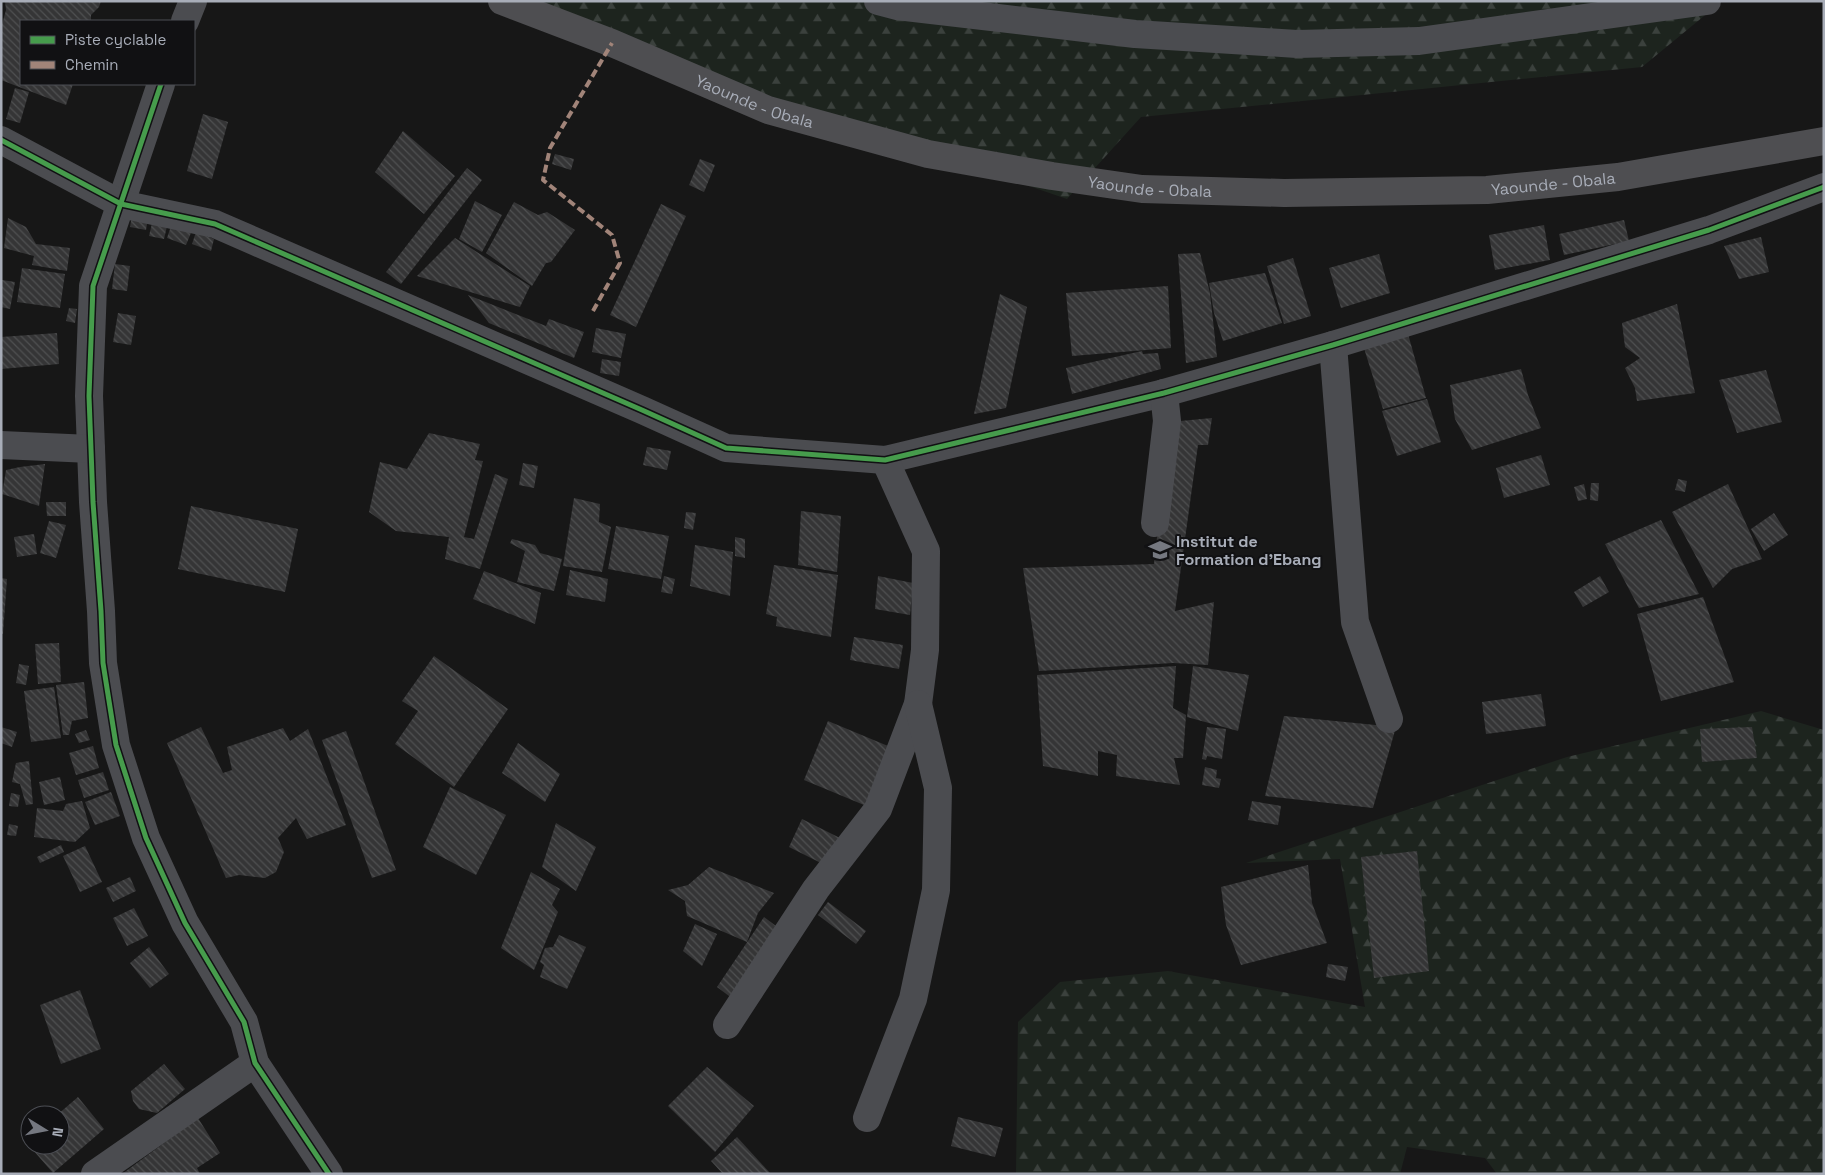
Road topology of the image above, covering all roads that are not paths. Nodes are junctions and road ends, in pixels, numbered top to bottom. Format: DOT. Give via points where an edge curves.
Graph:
graph roads {
  1 [pos="193,1"];
  2 [pos="502,1"];
  3 [pos="878,1"];
  4 [pos="1707,1"];
  5 [pos="185,20"];
  6 [pos="161,85"];
  7 [pos="1,140"];
  8 [pos="1824,141"];
  9 [pos="1824,187"];
  10 [pos="121,204"];
  11 [pos="1333,345"];
  12 [pos="1164,393"];
  13 [pos="1,445"];
  14 [pos="91,449"];
  15 [pos="885,460"];
  16 [pos="1155,523"];
  17 [pos="918,704"];
  18 [pos="1389,719"];
  19 [pos="727,1024"];
  20 [pos="255,1063"];
  21 [pos="867,1118"];
  22 [pos="95,1174"];
  23 [pos="329,1174"];
  1 -- 5 [label="street"];
  2 -- 8 [label="highway, Yaounde - Obala" via="612,43 768,110 928,154 1142,189 1284,193 1488,190 1618,177"];
  3 -- 4 [label="street" via="1135,34 1297,44 1419,41"];
  6 -- 10 [label="street"];
  7 -- 10 [label="street"];
  9 -- 11 [label="street" via="1709,230"];
  10 -- 14 [label="street" via="93,286 89,396"];
  10 -- 15 [label="street" via="215,224 726,448"];
  11 -- 12 [label="street"];
  11 -- 18 [label="street" via="1355,622"];
  12 -- 15 [label="street"];
  12 -- 16 [label="street" via="1167,421"];
  13 -- 14 [label="street"];
  14 -- 20 [label="street" via="103,663 116,745 146,838 185,923 244,1022"];
  15 -- 17 [label="street" via="926,551 925,650"];
  17 -- 19 [label="street" via="878,809 816,889"];
  17 -- 21 [label="street" via="938,788 936,890 913,999"];
  20 -- 22 [label="street"];
  20 -- 23 [label="street"];
}
